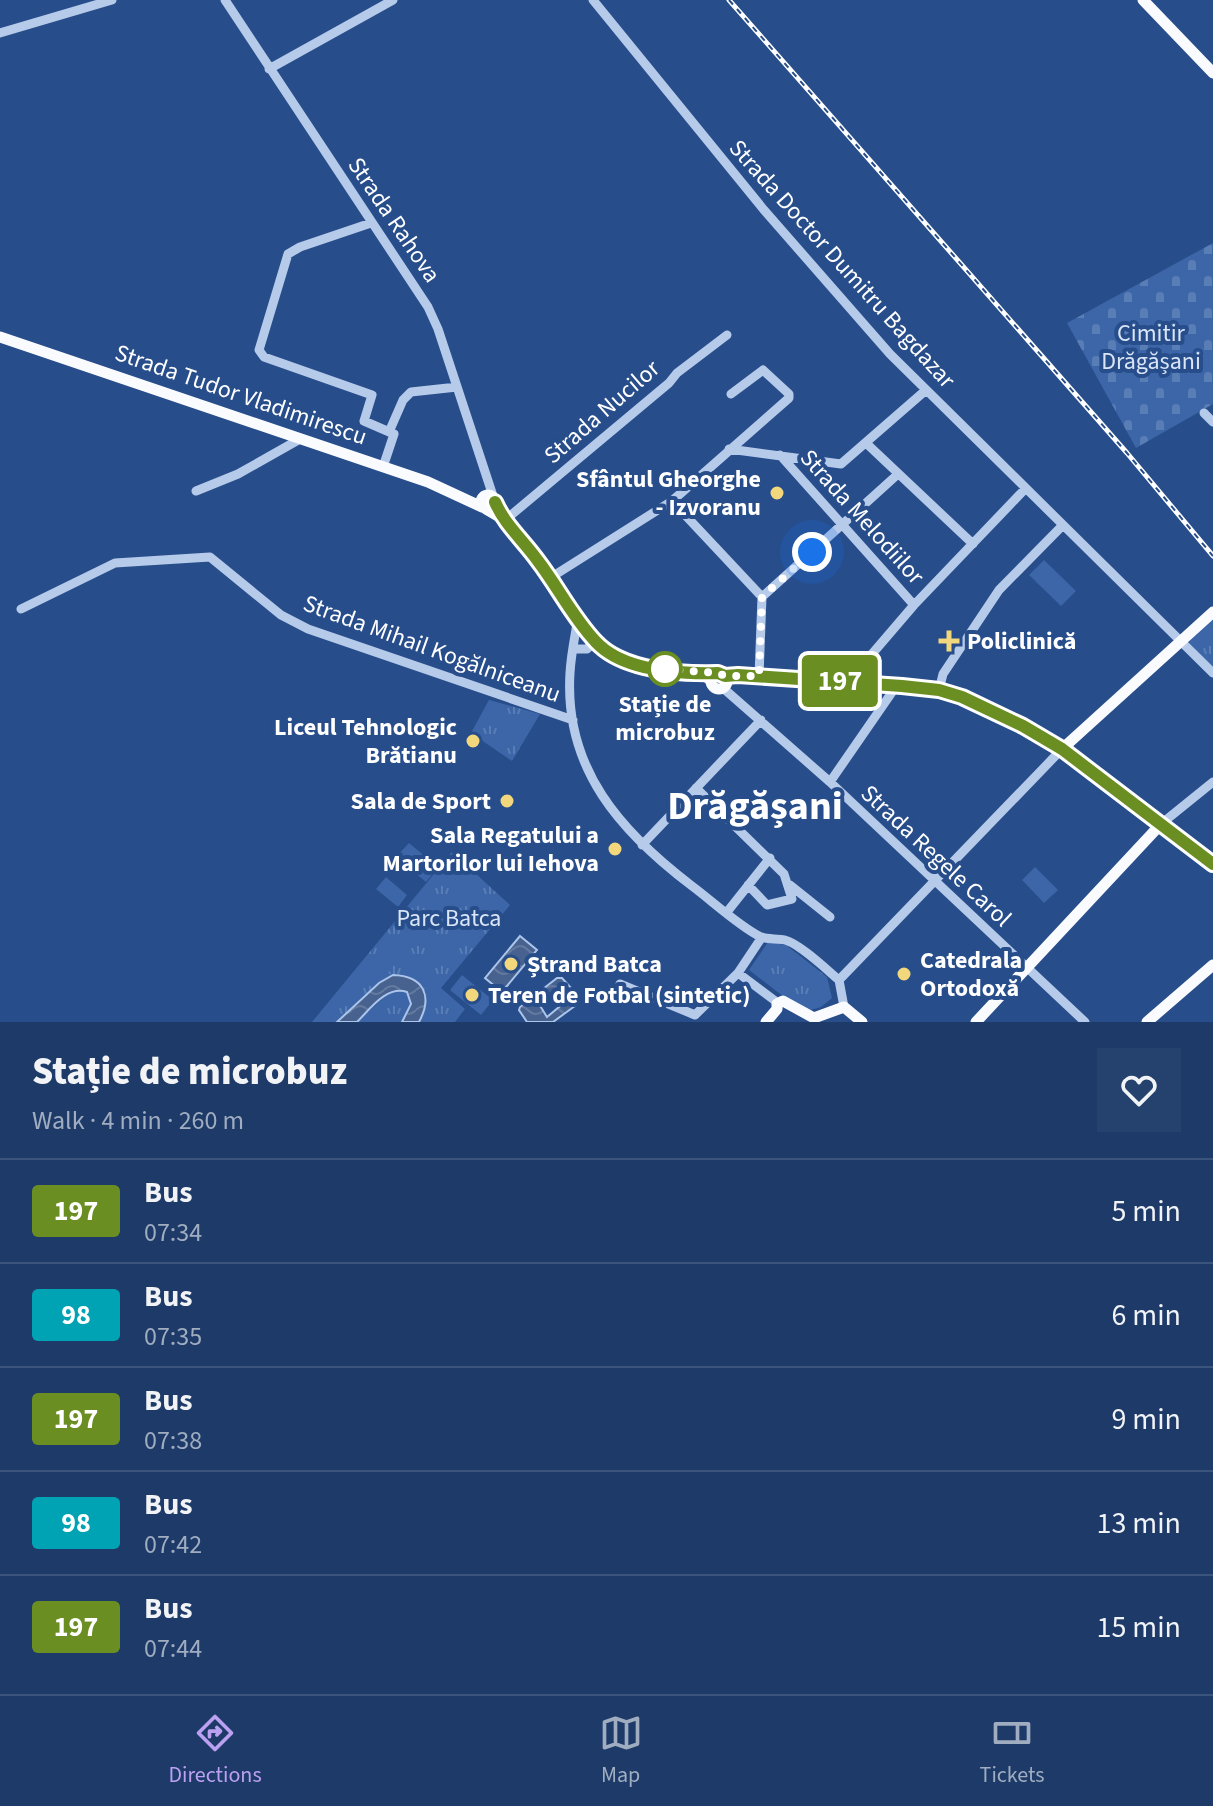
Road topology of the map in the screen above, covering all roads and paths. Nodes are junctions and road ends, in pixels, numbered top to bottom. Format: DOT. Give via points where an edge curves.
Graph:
graph roads {
  1 [pos="112,0"];
  2 [pos="225,0"];
  3 [pos="393,0"];
  4 [pos="593,0"];
  5 [pos="1143,0"];
  6 [pos="0,33"];
  7 [pos="269,69"];
  8 [pos="1213,73"];
  9 [pos="371,223"];
  10 [pos="727,335"];
  11 [pos="0,337"];
  12 [pos="457,387"];
  13 [pos="926,390"];
  14 [pos="731,394"];
  15 [pos="1204,413"];
  16 [pos="1213,422"];
  17 [pos="389,432"];
  18 [pos="300,439"];
  19 [pos="866,443"];
  20 [pos="729,449"];
  21 [pos="780,455"];
  22 [pos="383,467"];
  23 [pos="898,474"];
  24 [pos="1025,489"];
  25 [pos="196,491"];
  26 [pos="672,501"];
  27 [pos="488,502"];
  28 [pos="504,520"];
  29 [pos="843,525"];
  30 [pos="1063,525"];
  31 [pos="973,544"];
  32 [pos="550,578"];
  33 [pos="762,597"];
  34 [pos="914,605"];
  35 [pos="21,609"];
  36 [pos="1213,612"];
  37 [pos="578,618"];
  38 [pos="1180,640"];
  39 [pos="595,641"];
  40 [pos="573,649"];
  41 [pos="1213,673"];
  42 [pos="759,676"];
  43 [pos="719,680"];
  44 [pos="848,682"];
  45 [pos="897,685"];
  46 [pos="939,690"];
  47 [pos="573,720"];
  48 [pos="761,720"];
  49 [pos="1062,749"];
  50 [pos="830,782"];
  51 [pos="1213,782"];
  52 [pos="696,788"];
  53 [pos="1161,824"];
  54 [pos="642,845"];
  55 [pos="770,858"];
  56 [pos="1213,864"];
  57 [pos="935,880"];
  58 [pos="748,885"];
  59 [pos="790,885"];
  60 [pos="727,912"];
  61 [pos="830,917"];
  62 [pos="762,937"];
  63 [pos="1213,965"];
  64 [pos="1026,968"];
  65 [pos="738,973"];
  66 [pos="839,980"];
  67 [pos="620,984"];
  68 [pos="844,1007"];
  69 [pos="782,1009"];
  70 [pos="767,1021"];
  71 [pos="862,1022"];
  72 [pos="976,1022"];
  73 [pos="1085,1022"];
  74 [pos="1147,1022"];
  1 -- 6 [label="street"];
  2 -- 7 [label="street, Strada Rahova"];
  3 -- 7 [label="street"];
  4 -- 13 [label="street, Strada Doctor Dumitru Bagdazar" via="764,210"];
  5 -- 8 [label="main road"];
  7 -- 9 [label="street, Strada Rahova"];
  9 -- 12 [label="street, Strada Rahova" via="428,307"];
  9 -- 17 [label="street" via="288,254 259,350 264,357 372,395 364,421"];
  10 -- 28 [label="street, Strada Nucilor"];
  11 -- 18 [label="main road, Strada Tudor Vladimirescu"];
  12 -- 17 [label="street" via="411,392"];
  12 -- 27 [label="street, Strada Rahova" via="488,482"];
  13 -- 19 [label="street"];
  13 -- 24 [label="street, Strada Doctor Dumitru Bagdazar"];
  14 -- 20 [label="street" via="763,370 789,398"];
  15 -- 16 [label="street"];
  17 -- 22 [label="street" via="394,434"];
  18 -- 22 [label="main road, Strada Tudor Vladimirescu"];
  18 -- 25 [label="street"];
  19 -- 21 [label="street" via="841,464"];
  19 -- 23 [label="street"];
  20 -- 21 [label="street"];
  20 -- 26 [label="street"];
  21 -- 29 [label="street, Strada Melodiilor"];
  22 -- 27 [label="main road, Strada Tudor Vladimirescu"];
  23 -- 29 [label="street"];
  23 -- 31 [label="street"];
  24 -- 30 [label="street, Strada Doctor Dumitru Bagdazar"];
  24 -- 31 [label="street"];
  26 -- 32 [label="street"];
  26 -- 33 [label="street"];
  27 -- 28 [label="main road"];
  28 -- 32 [label="main road"];
  29 -- 33 [label="street"];
  29 -- 34 [label="street, Strada Melodiilor"];
  30 -- 38 [label="street, Strada Doctor Dumitru Bagdazar"];
  30 -- 46 [label="street" via="999,590 948,665"];
  31 -- 34 [label="street"];
  32 -- 37 [label="main road"];
  33 -- 42 [label="street"];
  34 -- 44 [label="street"];
  35 -- 47 [label="street, Strada Mihail Kogălniceanu" via="115,563 210,557 281,615 308,629"];
  36 -- 38 [label="main road"];
  37 -- 39 [label="main road"];
  37 -- 40 [label="street"];
  38 -- 41 [label="street, Strada Doctor Dumitru Bagdazar"];
  38 -- 49 [label="main road"];
  39 -- 40 [label="street" via="587,649"];
  39 -- 43 [label="main road" via="640,666 701,672"];
  40 -- 47 [label="street"];
  42 -- 43 [label="main road"];
  42 -- 44 [label="main road"];
  43 -- 48 [label="street, Strada Regele Carol"];
  44 -- 45 [label="main road"];
  45 -- 46 [label="main road"];
  45 -- 50 [label="street"];
  46 -- 49 [label="main road" via="991,710"];
  47 -- 54 [label="street" via="605,801"];
  48 -- 50 [label="street, Strada Regele Carol"];
  48 -- 52 [label="street"];
  49 -- 53 [label="main road"];
  49 -- 57 [label="street"];
  50 -- 57 [label="street, Strada Regele Carol"];
  51 -- 53 [label="street"];
  52 -- 54 [label="street"];
  52 -- 55 [label="street"];
  53 -- 56 [label="main road"];
  53 -- 64 [label="main road"];
  54 -- 60 [label="street"];
  55 -- 58 [label="street"];
  55 -- 59 [label="street"];
  57 -- 64 [label="street, Strada Regele Carol"];
  57 -- 66 [label="street"];
  58 -- 59 [label="street" via="767,905 792,899"];
  58 -- 60 [label="street"];
  59 -- 61 [label="street"];
  60 -- 62 [label="street"];
  62 -- 65 [label="street"];
  62 -- 66 [label="street" via="788,941"];
  63 -- 74 [label="main road"];
  64 -- 72 [label="main road"];
  64 -- 73 [label="street, Strada Regele Carol"];
  65 -- 67 [label="street" via="695,1015"];
  65 -- 69 [label="street"];
  66 -- 68 [label="street"];
  68 -- 69 [label="main road" via="819,1017"];
  68 -- 71 [label="main road"];
  69 -- 70 [label="main road"];
}
